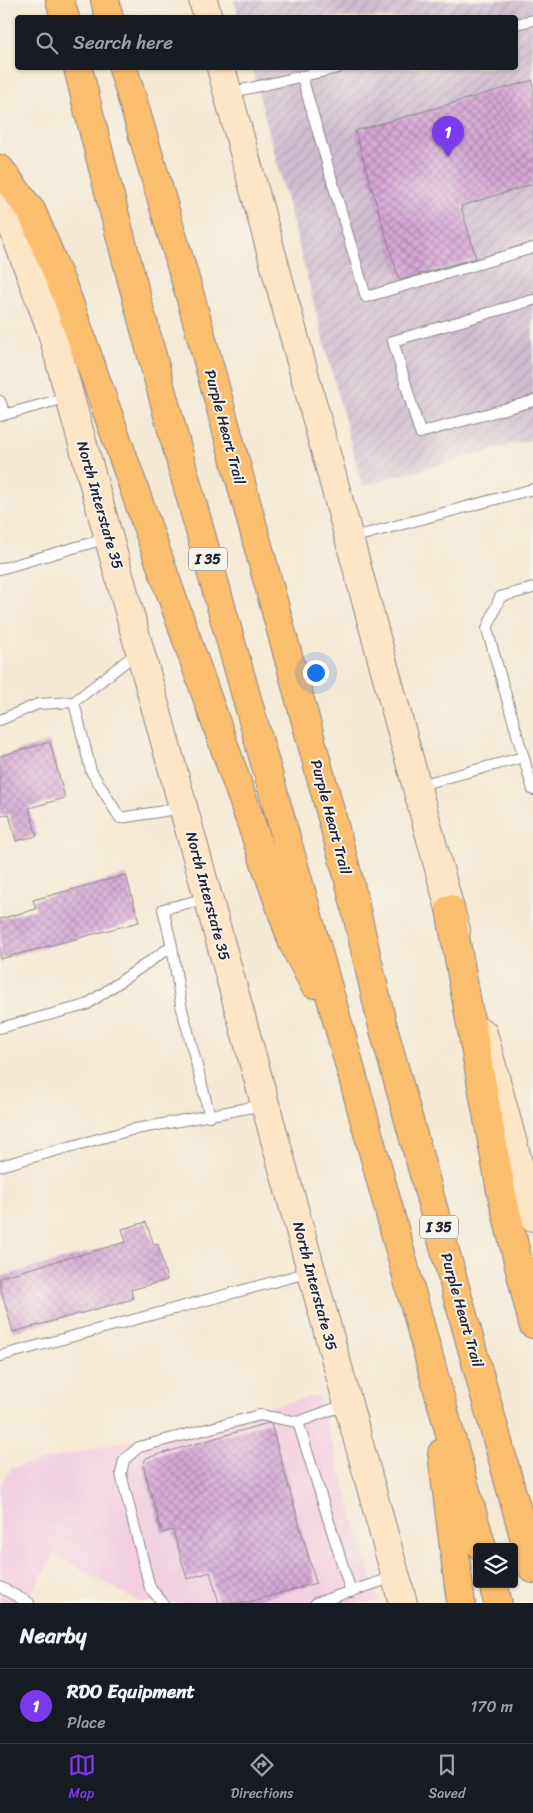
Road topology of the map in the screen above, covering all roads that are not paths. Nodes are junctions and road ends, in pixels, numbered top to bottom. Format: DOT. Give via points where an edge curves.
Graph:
graph roads {
  1 [pos="60,0"];
  2 [pos="104,0"];
  3 [pos="203,0"];
  4 [pos="63,15"];
  5 [pos="108,15"];
  6 [pos="207,15"];
  7 [pos="533,20"];
  8 [pos="518,24"];
  9 [pos="79,70"];
  10 [pos="124,70"];
  11 [pos="222,70"];
  12 [pos="330,70"];
  13 [pos="302,77"];
  14 [pos="228,94"];
  15 [pos="0,169"];
  16 [pos="0,193"];
  17 [pos="533,248"];
  18 [pos="533,300"];
  19 [pos="70,396"];
  20 [pos="0,401"];
  21 [pos="533,401"];
  22 [pos="3,415"];
  23 [pos="533,489"];
  24 [pos="109,538"];
  25 [pos="350,539"];
  26 [pos="0,568"];
  27 [pos="533,588"];
  28 [pos="141,650"];
  29 [pos="74,702"];
  30 [pos="0,720"];
  31 [pos="524,757"];
  32 [pos="415,786"];
  33 [pos="533,790"];
  34 [pos="184,808"];
  35 [pos="209,898"];
  36 [pos="450,909"];
  37 [pos="172,946"];
  38 [pos="0,1028"];
  39 [pos="345,1050"];
  40 [pos="265,1105"];
  41 [pos="210,1116"];
  42 [pos="0,1166"];
  43 [pos="533,1217"];
  44 [pos="311,1272"];
  45 [pos="533,1324"];
  46 [pos="0,1356"];
  47 [pos="434,1385"];
  48 [pos="348,1404"];
  49 [pos="298,1422"];
  50 [pos="481,1543"];
  51 [pos="533,1569"];
  52 [pos="396,1576"];
  53 [pos="0,1586"];
  54 [pos="494,1588"];
  55 [pos="350,1592"];
  56 [pos="29,1603"];
  57 [pos="163,1603"];
  58 [pos="316,1603"];
  59 [pos="403,1603"];
  60 [pos="461,1603"];
  61 [pos="498,1603"];
  1 -- 4 [label="highway"];
  2 -- 5 [label="highway"];
  3 -- 6 [label="main road"];
  7 -- 8 [label="lane"];
  9 -- 39 [label="highway, I 35" via="133,286"];
  10 -- 51 [label="highway, Purple Heart Trail / I 35" via="198,328 350,884 382,1023"];
  11 -- 14 [label="main road"];
  12 -- 13 [label="lane"];
  13 -- 14 [label="lane"];
  13 -- 17 [label="lane" via="366,297"];
  14 -- 25 [label="main road"];
  15 -- 39 [label="highway" via="32,212 67,297 293,942"];
  16 -- 19 [label="main road, North Interstate 35" via="51,329"];
  18 -- 21 [label="lane" via="393,341 420,433"];
  19 -- 22 [label="lane"];
  19 -- 24 [label="main road, North Interstate 35"];
  20 -- 22 [label="lane"];
  23 -- 25 [label="lane"];
  24 -- 26 [label="lane"];
  24 -- 28 [label="main road, North Interstate 35"];
  25 -- 32 [label="main road"];
  27 -- 31 [label="lane" via="500,597 487,629"];
  28 -- 29 [label="lane"];
  28 -- 34 [label="main road, North Interstate 35"];
  29 -- 30 [label="lane" via="38,704"];
  29 -- 34 [label="lane" via="91,772 120,818"];
  31 -- 32 [label="lane"];
  31 -- 33 [label="lane"];
  32 -- 36 [label="main road"];
  34 -- 35 [label="main road, North Interstate 35"];
  35 -- 37 [label="lane" via="163,909"];
  35 -- 40 [label="main road, North Interstate 35"];
  36 -- 43 [label="main road"];
  36 -- 45 [label="highway" via="501,1191"];
  37 -- 38 [label="lane" via="86,1005"];
  37 -- 41 [label="lane" via="181,1005"];
  39 -- 47 [label="highway, I 35"];
  40 -- 41 [label="lane"];
  40 -- 44 [label="main road, North Interstate 35"];
  41 -- 42 [label="lane" via="131,1130"];
  44 -- 46 [label="lane"];
  44 -- 48 [label="main road, North Interstate 35"];
  47 -- 50 [label="highway, I 35"];
  47 -- 60 [label="highway"];
  48 -- 49 [label="lane"];
  48 -- 52 [label="main road, North Interstate 35"];
  49 -- 55 [label="lane"];
  49 -- 57 [label="lane" via="260,1416 139,1447 124,1460 121,1474 150,1588"];
  52 -- 55 [label="lane"];
  52 -- 59 [label="main road, North Interstate 35"];
  53 -- 56 [label="lane"];
  54 -- 61 [label="highway"];
  55 -- 58 [label="lane"];
}
